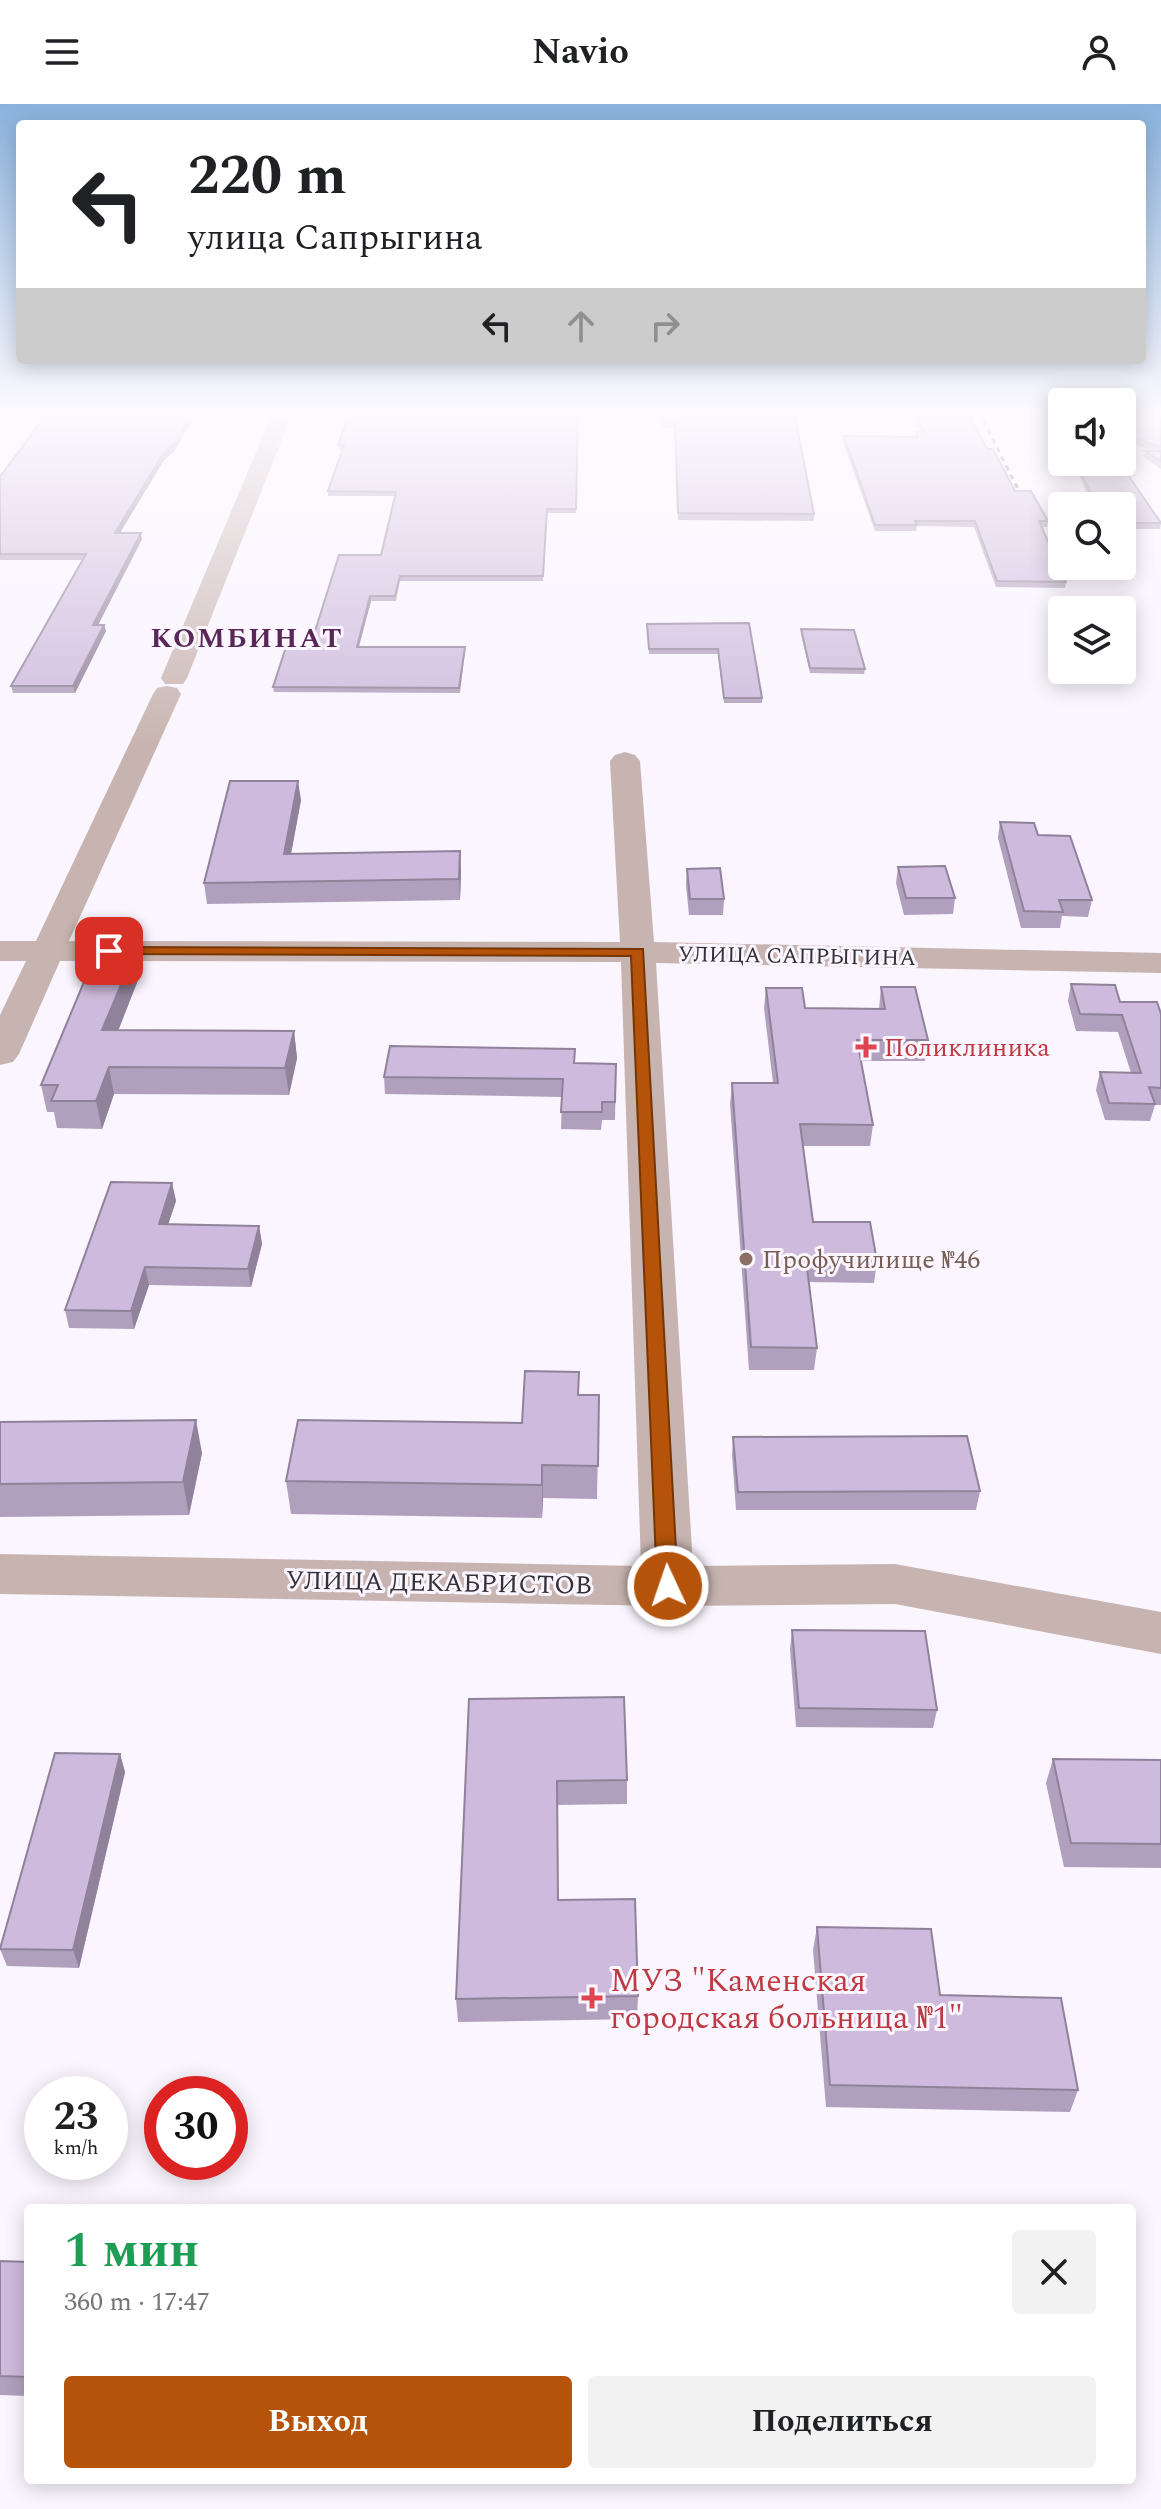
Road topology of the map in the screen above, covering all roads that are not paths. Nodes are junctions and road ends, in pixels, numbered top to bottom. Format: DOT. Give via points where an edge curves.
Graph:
graph roads {
  1 [pos="237,524"];
  2 [pos="625,761"];
  3 [pos="0,951"];
  4 [pos="47,951"];
  5 [pos="638,952"];
  6 [pos="1161,963"];
  7 [pos="0,1054"];
  8 [pos="0,1574"];
  9 [pos="668,1586"];
  10 [pos="1161,1633"];
  1 -- 4 [label="street" via="171,686"];
  2 -- 5 [label="street"];
  3 -- 4 [label="street, УЛИЦА САПРЫГИНА"];
  4 -- 5 [label="street, УЛИЦА САПРЫГИНА"];
  4 -- 7 [label="street"];
  5 -- 6 [label="street, УЛИЦА САПРЫГИНА"];
  5 -- 9 [label="street"];
  8 -- 9 [label="street, УЛИЦА ДЕКАБРИСТОВ"];
  9 -- 10 [label="street, УЛИЦА ДЕКАБРИСТОВ" via="895,1584"];
}
